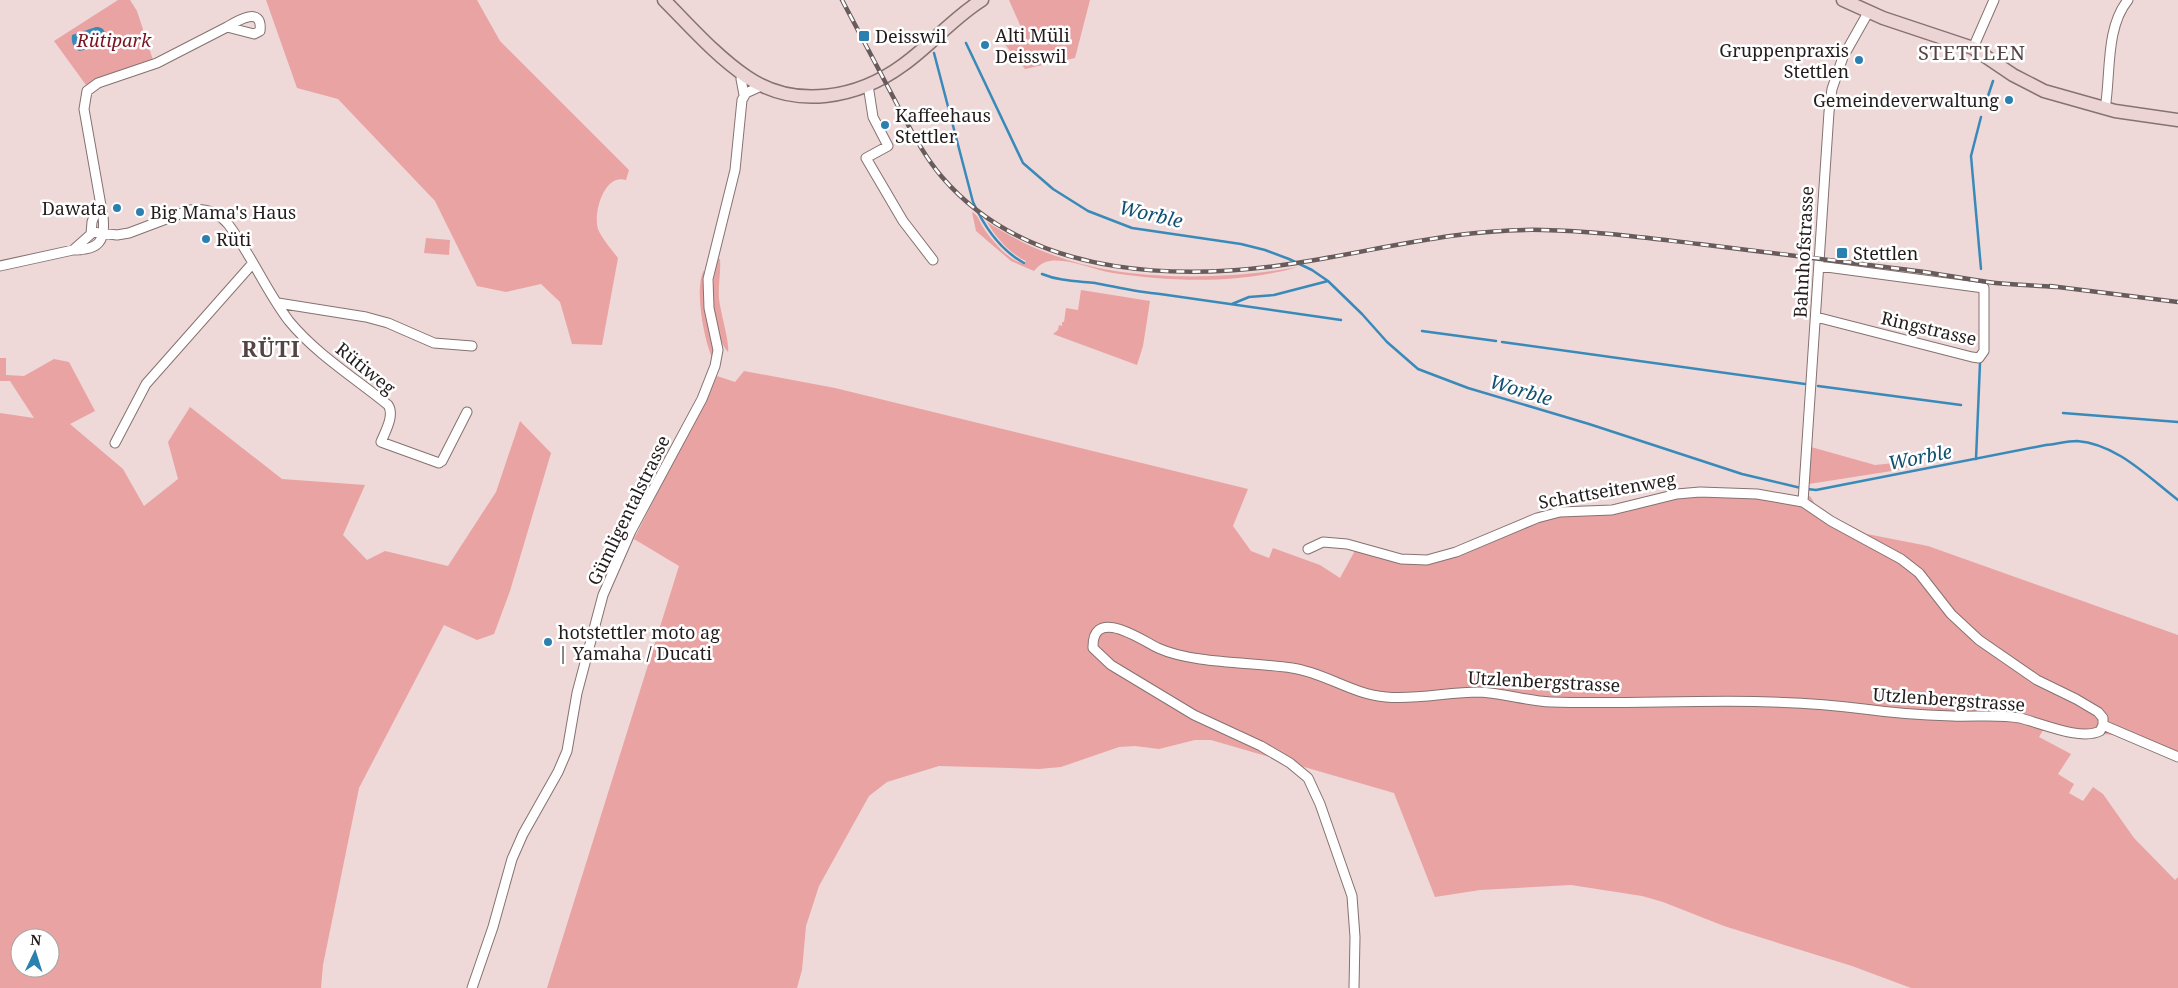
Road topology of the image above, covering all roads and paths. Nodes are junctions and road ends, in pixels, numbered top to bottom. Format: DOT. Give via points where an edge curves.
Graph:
graph roads {
  1 [pos="664,0"];
  2 [pos="982,0"];
  3 [pos="1994,0"];
  4 [pos="2128,0"];
  5 [pos="1847,1"];
  6 [pos="1869,11"];
  7 [pos="227,27"];
  8 [pos="1973,48"];
  9 [pos="743,73"];
  10 [pos="761,84"];
  11 [pos="868,85"];
  12 [pos="744,95"];
  13 [pos="2105,109"];
  14 [pos="2178,120"];
  15 [pos="99,201"];
  16 [pos="92,232"];
  17 [pos="104,233"];
  18 [pos="73,250"];
  19 [pos="933,260"];
  20 [pos="253,263"];
  21 [pos="0,266"];
  22 [pos="1819,266"];
  23 [pos="278,303"];
  24 [pos="1816,317"];
  25 [pos="472,346"];
  26 [pos="466,412"];
  27 [pos="115,444"];
  28 [pos="1803,499"];
  29 [pos="1308,549"];
  30 [pos="2103,725"];
  31 [pos="2178,757"];
  32 [pos="472,988"];
  33 [pos="1354,988"];
  1 -- 9 [label="main road"];
  2 -- 11 [label="main road" via="904,64"];
  3 -- 8 [label="street"];
  4 -- 13 [label="street" via="2122,6 2114,27"];
  5 -- 6 [label="main road"];
  6 -- 8 [label="main road"];
  6 -- 22 [label="street, Bahnhofstrasse" via="1848,45 1832,89"];
  7 -- 15 [label="street" via="157,63 98,83 87,91 84,108"];
  8 -- 13 [label="main road" via="2034,87"];
  9 -- 10 [label="main road"];
  9 -- 12 [label="street, Gümligentalstrasse"];
  10 -- 11 [label="main road" via="795,96 815,97 836,95"];
  10 -- 12 [label="street"];
  11 -- 19 [label="street" via="873,117 888,146 866,158 903,221"];
  12 -- 32 [label="street, Gümligentalstrasse" via="735,170 708,279 709,308 718,350 715,366 702,399 631,531 604,595 577,693 567,750 512,860"];
  13 -- 14 [label="main road"];
  15 -- 16 [label="street"];
  15 -- 17 [label="street"];
  16 -- 17 [label="street, Rütiweg"];
  16 -- 18 [label="street"];
  17 -- 18 [label="street" via="94,247"];
  17 -- 20 [label="street, Rütiweg" via="128,233 190,210 204,210 224,220"];
  18 -- 21 [label="street"];
  20 -- 23 [label="street, Rütiweg"];
  20 -- 27 [label="street" via="146,384"];
  22 -- 24 [label="street, Bahnhofstrasse"];
  22 -- 24 [label="street, Ringstrasse" via="1984,288 1984,351 1979,358 1972,357"];
  23 -- 25 [label="street, Rütiweg" via="381,321 434,343"];
  23 -- 26 [label="street, Rütiweg" via="314,346 391,408 381,442 439,463"];
  24 -- 28 [label="street, Bahnhofstrasse"];
  28 -- 29 [label="street, Schattseitenweg" via="1700,492 1677,494 1612,510 1560,512 1427,560 1401,559 1347,544 1323,542"];
  28 -- 30 [label="street, Utzlenbergstrasse" via="1831,521 1901,559 1919,573 1951,614 1979,640 2037,680 2090,706 2102,718"];
  30 -- 31 [label="street"];
  30 -- 33 [label="street, Utzlenbergstrasse" via="2100,731 2086,735 2016,718 1903,714 1782,702 1552,702 1481,692 1390,697 1369,695 1312,672 1187,657 1158,648 1122,629 1102,630 1093,639 1093,648 1104,659 1194,715 1282,758 1310,782 1352,896"];
}
